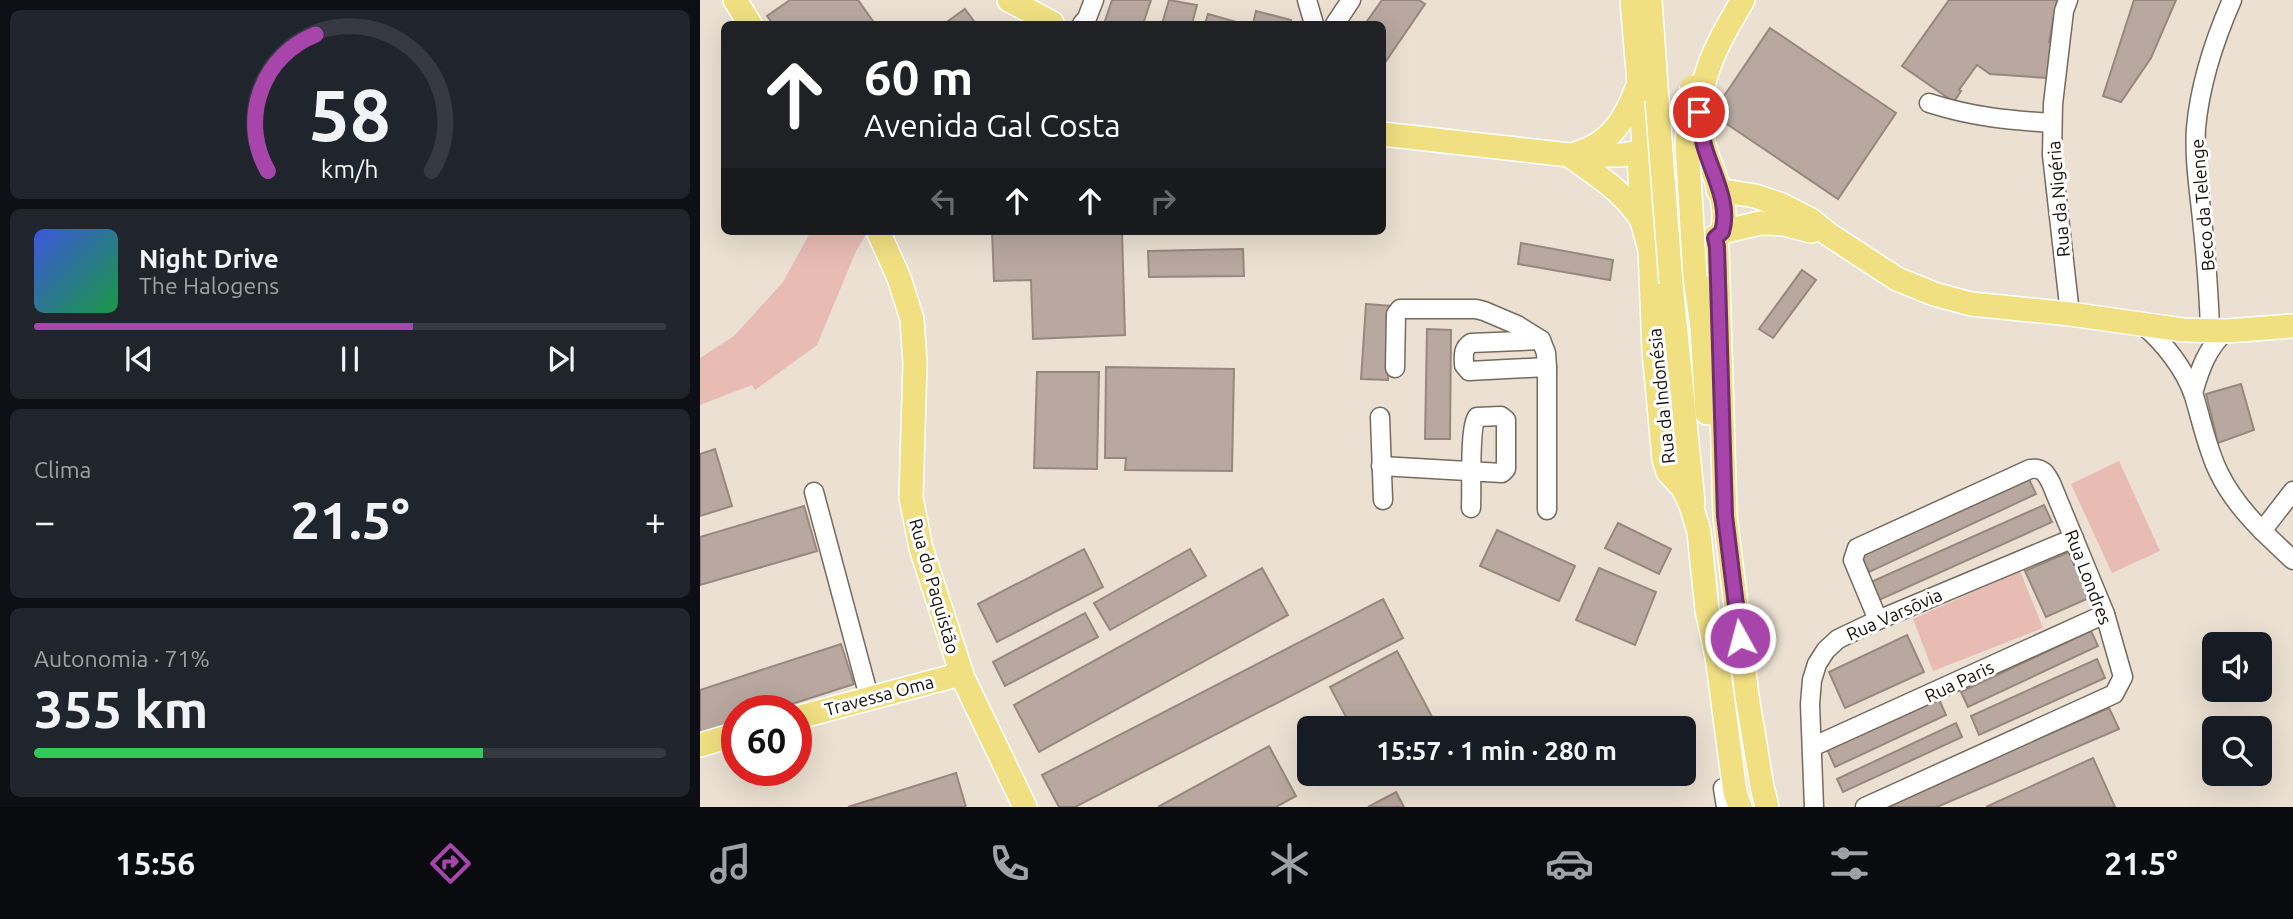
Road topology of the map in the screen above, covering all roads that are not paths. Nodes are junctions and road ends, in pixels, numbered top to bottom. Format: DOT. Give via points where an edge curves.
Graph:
graph roads {
  1 [pos="734,0"];
  2 [pos="1009,0"];
  3 [pos="1025,0"];
  4 [pos="1094,0"];
  5 [pos="1307,0"];
  6 [pos="1351,0"];
  7 [pos="1632,0"];
  8 [pos="1650,0"];
  9 [pos="1733,0"];
  10 [pos="1743,0"];
  11 [pos="2068,0"];
  12 [pos="2232,0"];
  13 [pos="748,21"];
  14 [pos="1048,21"];
  15 [pos="1050,21"];
  16 [pos="1084,21"];
  17 [pos="1313,21"];
  18 [pos="1337,21"];
  19 [pos="1639,83"];
  20 [pos="1929,103"];
  21 [pos="2052,123"];
  22 [pos="1386,134"];
  23 [pos="1642,147"];
  24 [pos="1569,155"];
  25 [pos="1708,159"];
  26 [pos="1718,190"];
  27 [pos="1643,223"];
  28 [pos="1828,234"];
  29 [pos="880,235"];
  30 [pos="1719,235"];
  31 [pos="2070,314"];
  32 [pos="2144,326"];
  33 [pos="2293,326"];
  34 [pos="2218,331"];
  35 [pos="1541,340"];
  36 [pos="1547,367"];
  37 [pos="1395,368"];
  38 [pos="2193,393"];
  39 [pos="1380,417"];
  40 [pos="1381,466"];
  41 [pos="2293,491"];
  42 [pos="814,492"];
  43 [pos="1383,500"];
  44 [pos="1471,508"];
  45 [pos="1547,510"];
  46 [pos="1694,512"];
  47 [pos="1725,516"];
  48 [pos="2262,531"];
  49 [pos="2074,538"];
  50 [pos="2293,560"];
  51 [pos="2105,614"];
  52 [pos="1878,620"];
  53 [pos="961,674"];
  54 [pos="869,697"];
  55 [pos="812,713"];
  56 [pos="721,739"];
  57 [pos="700,745"];
  58 [pos="1812,747"];
  59 [pos="1723,788"];
  60 [pos="1025,807"];
  61 [pos="1726,807"];
  62 [pos="1740,807"];
  63 [pos="1767,807"];
  64 [pos="1814,807"];
  65 [pos="1865,807"];
  1 -- 13 [label="main road"];
  2 -- 14 [label="main road"];
  3 -- 15 [label="main road"];
  4 -- 16 [label="street"];
  5 -- 17 [label="street"];
  6 -- 18 [label="street"];
  7 -- 19 [label="main road, Rua da Indonésia"];
  8 -- 46 [label="main road, bridge"];
  9 -- 47 [label="main road, bridge" via="1697,68 1687,144 1709,427 1716,490"];
  10 -- 25 [label="main road" via="1716,47 1701,91 1700,130"];
  11 -- 21 [label="street, Rua da Nigéria"];
  12 -- 34 [label="street, Beco da Telenge" via="2204,79 2196,129 2207,266"];
  19 -- 23 [label="main road, Rua da Indonésia"];
  19 -- 24 [label="main road" via="1626,116 1611,135"];
  20 -- 21 [label="street" via="1995,120"];
  21 -- 31 [label="street, Rua da Nigéria"];
  22 -- 24 [label="main road"];
  23 -- 24 [label="main road" via="1621,155"];
  23 -- 25 [label="main road" via="1669,138 1695,146"];
  23 -- 27 [label="main road, Rua da Indonésia"];
  24 -- 27 [label="main road, Rua da Indonésia" via="1618,192"];
  25 -- 26 [label="main road"];
  26 -- 28 [label="main road" via="1782,205"];
  26 -- 30 [label="main road" via="1724,214"];
  27 -- 30 [label="main road, Rua da Indonésia" via="1660,237 1679,243"];
  27 -- 46 [label="main road, Rua da Indonésia" via="1650,250 1664,459"];
  28 -- 30 [label="main road, Rua da Indonésia" via="1771,222"];
  28 -- 31 [label="main road" via="1897,279 1934,295 1970,304"];
  29 -- 53 [label="main road, Rua do Paquistão" via="912,320 911,498 915,521"];
  30 -- 47 [label="main road"];
  31 -- 32 [label="main road"];
  32 -- 34 [label="main road"];
  32 -- 38 [label="street" via="2173,358"];
  33 -- 34 [label="main road"];
  34 -- 38 [label="street"];
  35 -- 36 [label="street"];
  35 -- 36 [label="street" via="1471,343 1464,351 1464,365 1469,370"];
  35 -- 37 [label="street" via="1476,309 1400,309 1396,314"];
  36 -- 45 [label="street"];
  38 -- 48 [label="street" via="2219,474"];
  39 -- 40 [label="street"];
  40 -- 43 [label="street"];
  40 -- 44 [label="street" via="1473,472"];
  41 -- 48 [label="street"];
  42 -- 54 [label="street"];
  46 -- 62 [label="main road, Rua da Indonésia"];
  47 -- 63 [label="main road" via="1747,696"];
  48 -- 50 [label="street"];
  49 -- 51 [label="street, Rua Londres"];
  49 -- 52 [label="street, Rua Varsōvia"];
  49 -- 52 [label="street, Rua Londres" via="2045,471 2030,469 1857,548 1853,560"];
  51 -- 58 [label="street, Rua Paris"];
  51 -- 65 [label="street, Rua Londres" via="2123,677 2113,694"];
  52 -- 58 [label="street, Rua Varsōvia" via="1838,639 1817,664 1810,705"];
  53 -- 54 [label="main road, Travessa Oma"];
  53 -- 60 [label="main road, Rua do Paquistão"];
  54 -- 55 [label="main road, Travessa Oma"];
  56 -- 57 [label="main road"];
  58 -- 64 [label="street, Rua Varsōvia"];
  59 -- 61 [label="street"];
}
